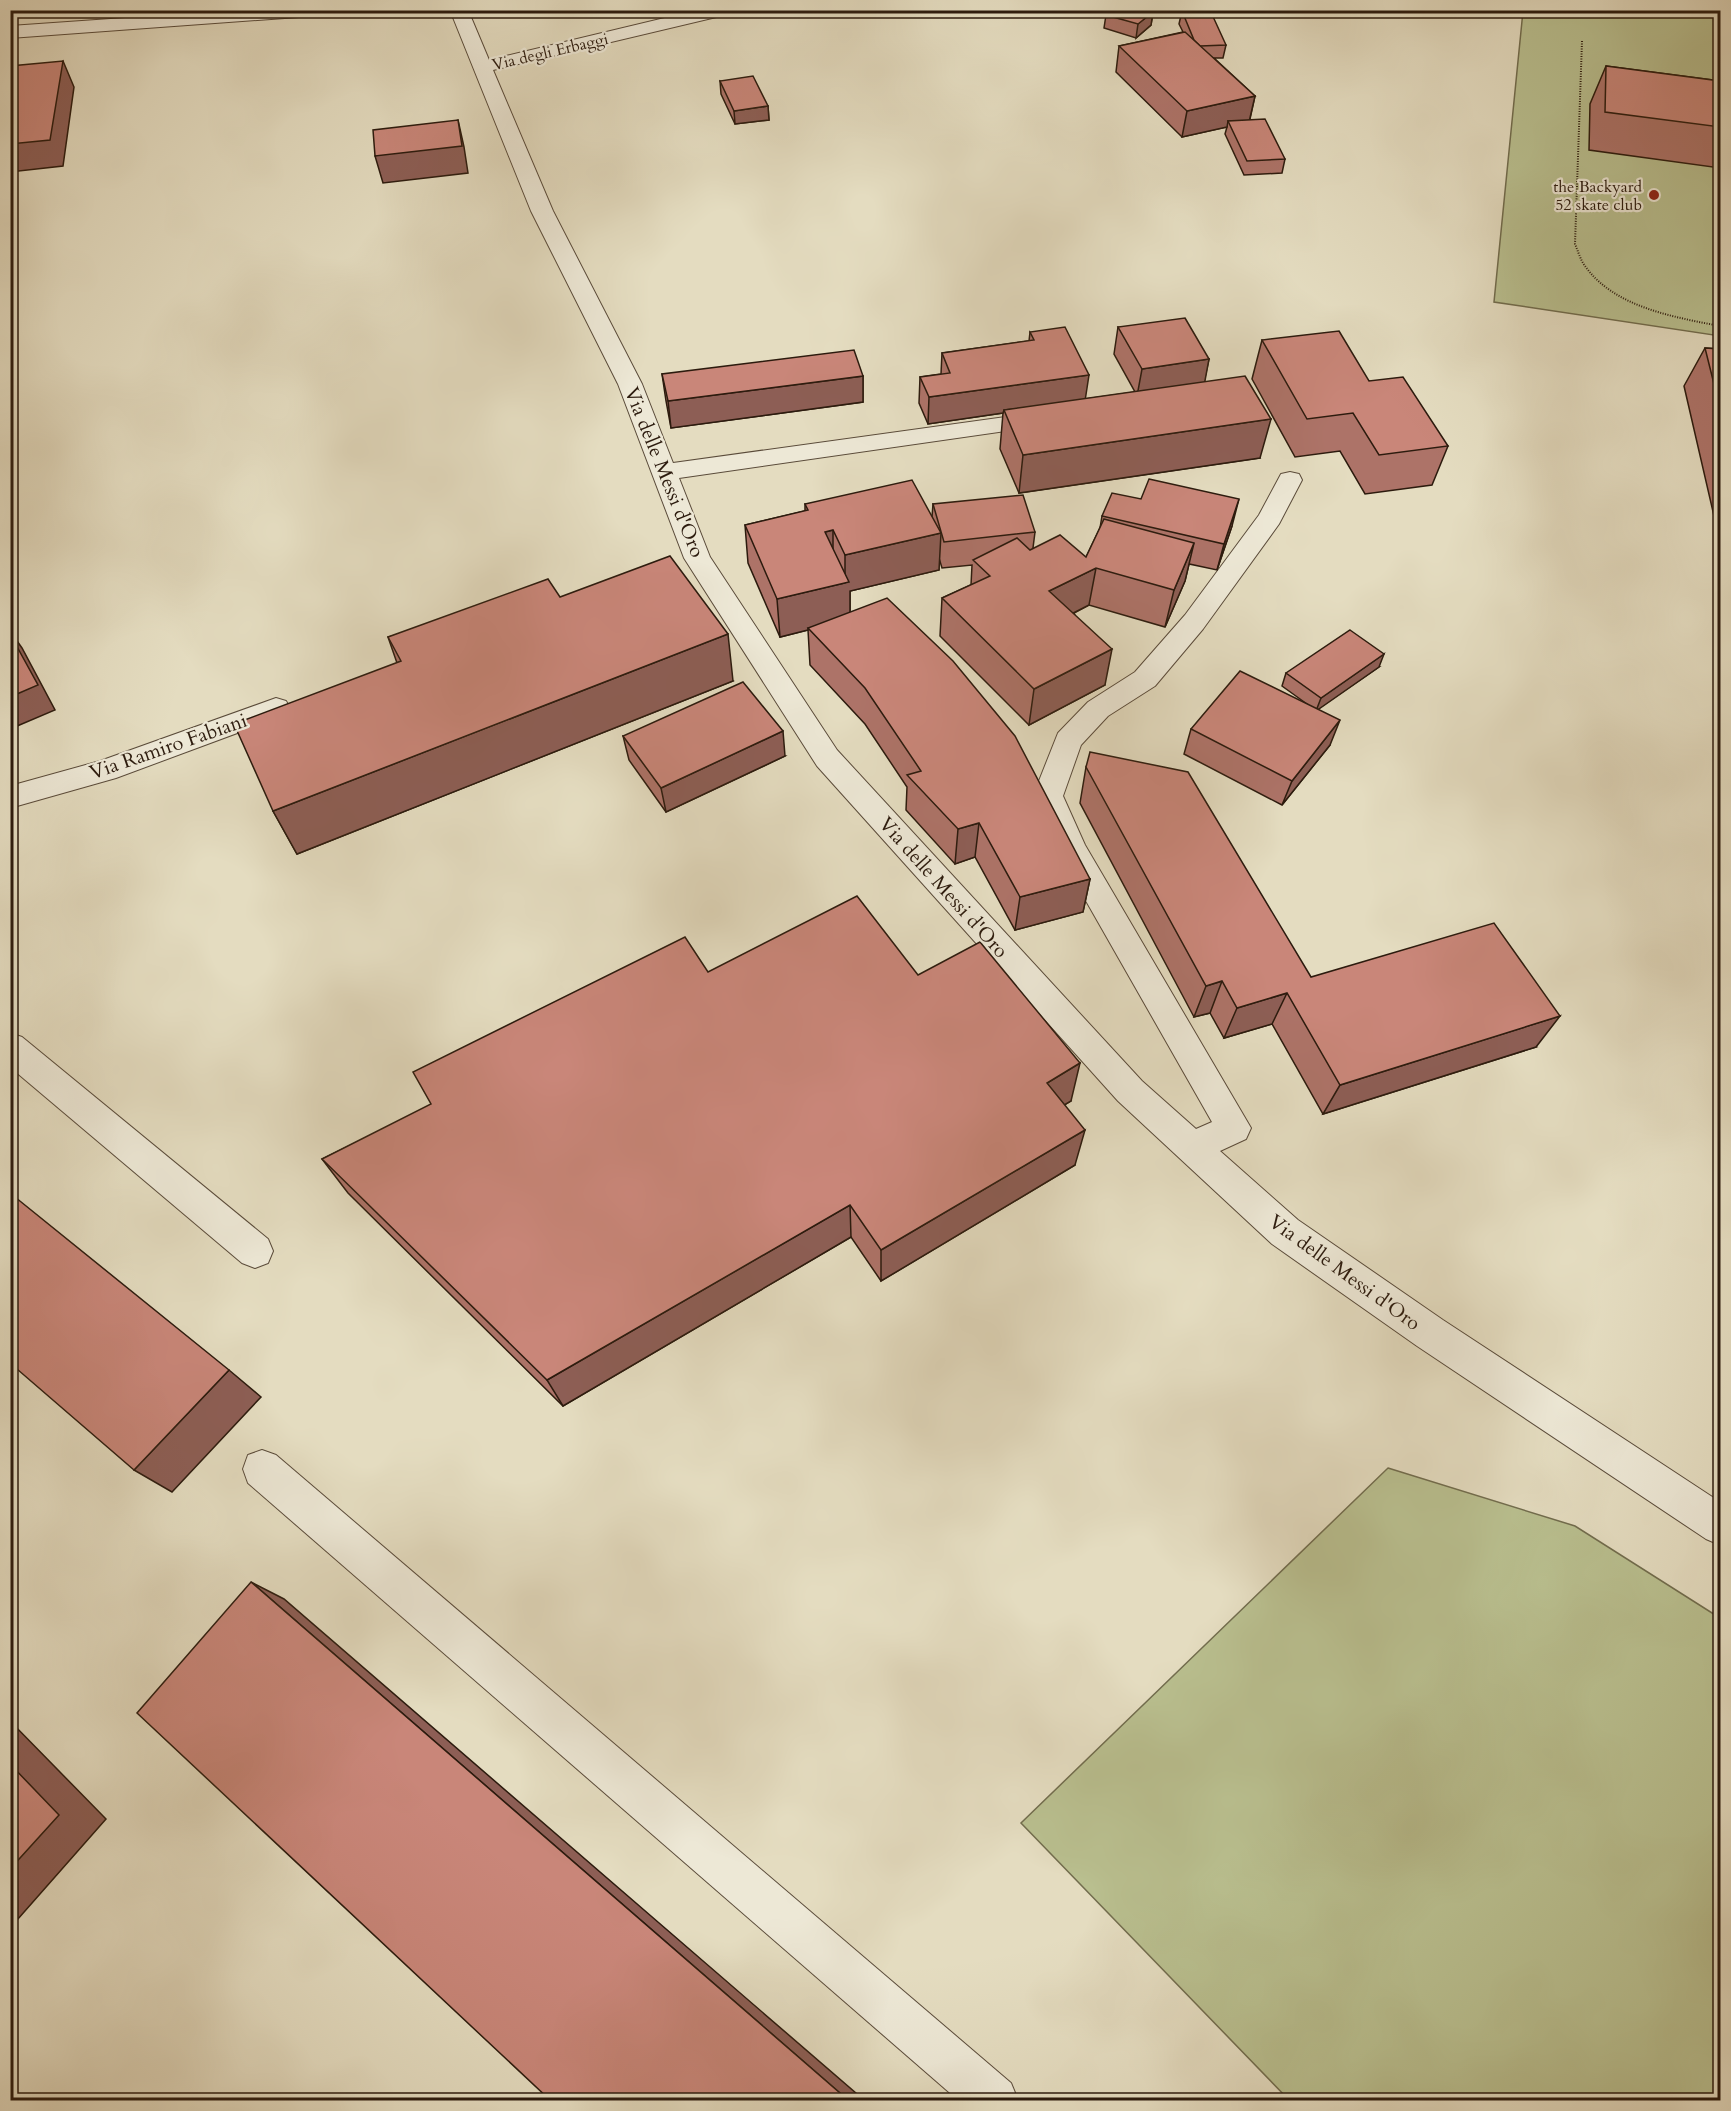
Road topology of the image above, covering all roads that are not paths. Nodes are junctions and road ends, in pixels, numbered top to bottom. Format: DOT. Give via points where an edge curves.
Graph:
graph roads {
  1 [pos="326,10"];
  2 [pos="459,10"];
  3 [pos="723,10"];
  4 [pos="10,32"];
  5 [pos="482,67"];
  6 [pos="1073,415"];
  7 [pos="664,472"];
  8 [pos="1290,480"];
  9 [pos="295,702"];
  10 [pos="10,797"];
  11 [pos="10,1047"];
  12 [pos="1192,1148"];
  13 [pos="255,1251"];
  14 [pos="262,1468"];
  15 [pos="1720,1525"];
  16 [pos="994,2100"];
  1 -- 4 [label="street"];
  2 -- 5 [label="street, Via delle Messi d'Oro"];
  3 -- 5 [label="street, Via degli Erbaggi"];
  5 -- 7 [label="street, Via delle Messi d'Oro" via="542,211 630,384"];
  6 -- 7 [label="street"];
  7 -- 12 [label="street, Via delle Messi d'Oro" via="686,562 827,759 1130,1091"];
  8 -- 12 [label="street" via="1270,518 1188,630 1146,679 1098,709 1068,740 1048,796 1072,849 1234,1128"];
  9 -- 10 [label="street, Via Ramiro Fabiani" via="106,770"];
  11 -- 13 [label="street"];
  12 -- 15 [label="street, Via delle Messi d'Oro" via="1285,1232"];
  14 -- 16 [label="street"];
}
